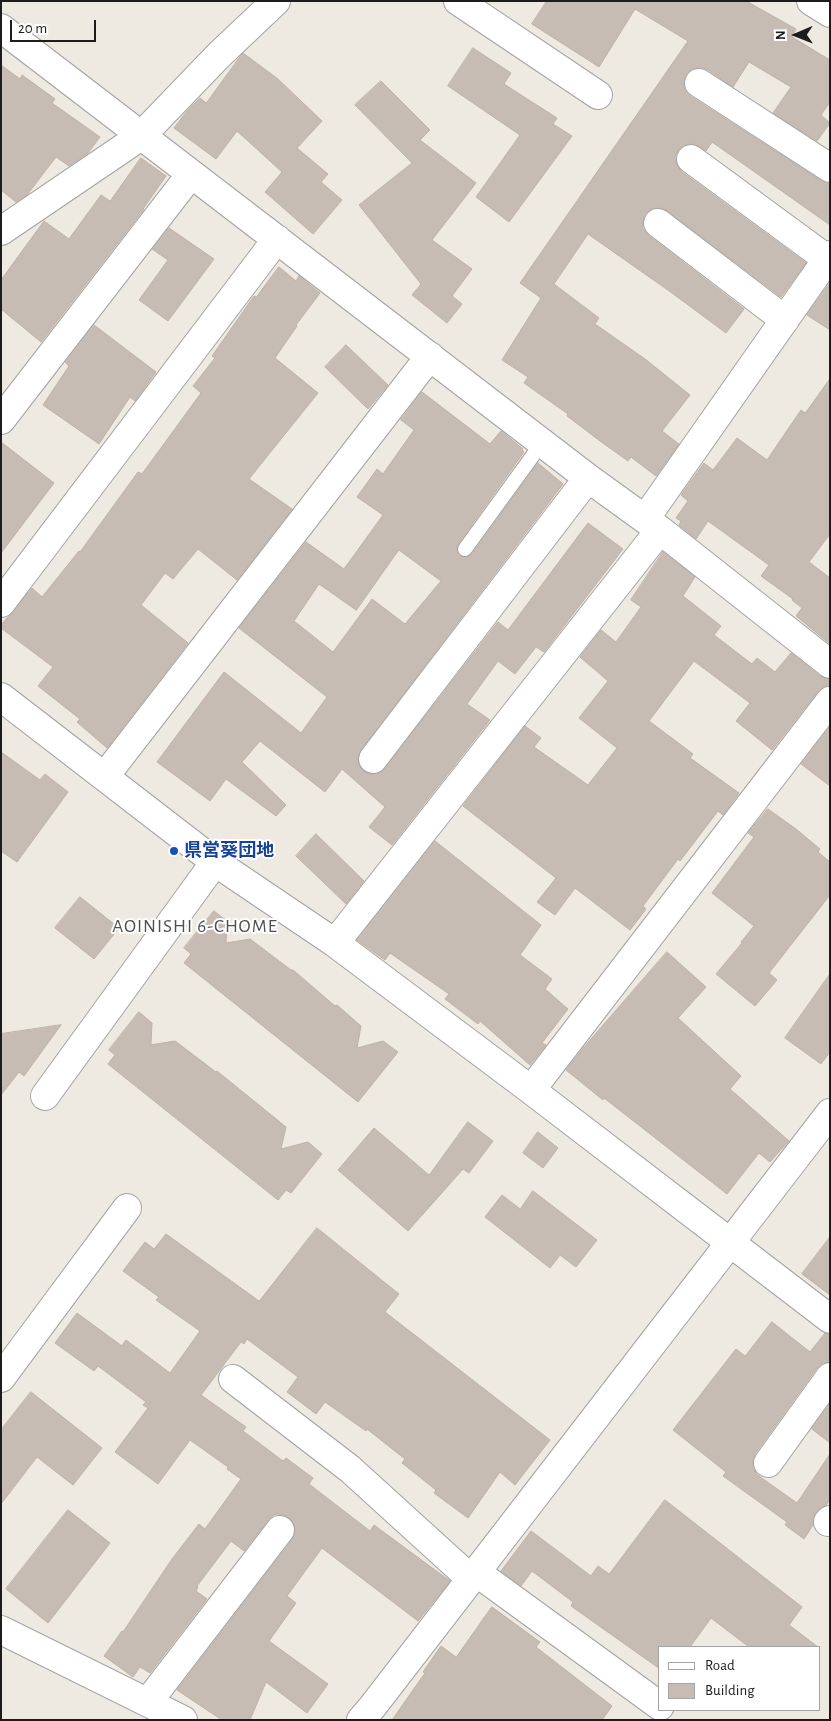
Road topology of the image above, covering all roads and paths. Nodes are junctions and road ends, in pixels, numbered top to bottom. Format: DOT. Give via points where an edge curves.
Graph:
graph roads {
  1 [pos="276,1"];
  2 [pos="458,1"];
  3 [pos="811,1"];
  4 [pos="830,13"];
  5 [pos="1,28"];
  6 [pos="699,83"];
  7 [pos="598,95"];
  8 [pos="141,136"];
  9 [pos="691,159"];
  10 [pos="830,168"];
  11 [pos="191,174"];
  12 [pos="6,221"];
  13 [pos="658,223"];
  14 [pos="277,239"];
  15 [pos="828,257"];
  16 [pos="785,320"];
  17 [pos="430,356"];
  18 [pos="1,420"];
  19 [pos="542,443"];
  20 [pos="588,478"];
  21 [pos="652,524"];
  22 [pos="465,549"];
  23 [pos="1,603"];
  24 [pos="830,664"];
  25 [pos="1,698"];
  26 [pos="830,701"];
  27 [pos="374,758"];
  28 [pos="105,776"];
  29 [pos="215,862"];
  30 [pos="335,943"];
  31 [pos="531,1090"];
  32 [pos="45,1096"];
  33 [pos="830,1113"];
  34 [pos="127,1208"];
  35 [pos="730,1242"];
  36 [pos="830,1319"];
  37 [pos="830,1377"];
  38 [pos="1,1378"];
  39 [pos="233,1379"];
  40 [pos="768,1463"];
  41 [pos="280,1530"];
  42 [pos="473,1575"];
  43 [pos="1,1630"];
  44 [pos="148,1702"];
  45 [pos="658,1705"];
  46 [pos="666,1711"];
  47 [pos="184,1720"];
  48 [pos="361,1720"];
  49 [pos="679,1720"];
  1 -- 8 [label="street"];
  2 -- 7 [label="street"];
  3 -- 4 [label="street"];
  5 -- 8 [label="street"];
  6 -- 10 [label="street"];
  8 -- 11 [label="street"];
  8 -- 12 [label="street"];
  9 -- 15 [label="street"];
  11 -- 14 [label="street"];
  11 -- 18 [label="street"];
  13 -- 16 [label="street"];
  14 -- 17 [label="street"];
  14 -- 23 [label="street"];
  15 -- 16 [label="street"];
  16 -- 21 [label="street"];
  17 -- 19 [label="street"];
  17 -- 28 [label="street"];
  19 -- 20 [label="street"];
  19 -- 22 [label="lane"];
  20 -- 21 [label="street"];
  20 -- 27 [label="street"];
  21 -- 24 [label="street"];
  21 -- 30 [label="street"];
  25 -- 28 [label="street"];
  26 -- 31 [label="street"];
  28 -- 29 [label="street"];
  29 -- 30 [label="street"];
  29 -- 32 [label="street"];
  30 -- 31 [label="street"];
  31 -- 35 [label="street"];
  33 -- 35 [label="street"];
  34 -- 38 [label="street"];
  35 -- 36 [label="street"];
  35 -- 42 [label="street"];
  37 -- 40 [label="street"];
  39 -- 42 [label="street" via="350,1469"];
  41 -- 44 [label="street"];
  42 -- 45 [label="street"];
  42 -- 48 [label="street"];
  43 -- 44 [label="street"];
  44 -- 47 [label="street"];
  46 -- 49 [label="street"];
}
